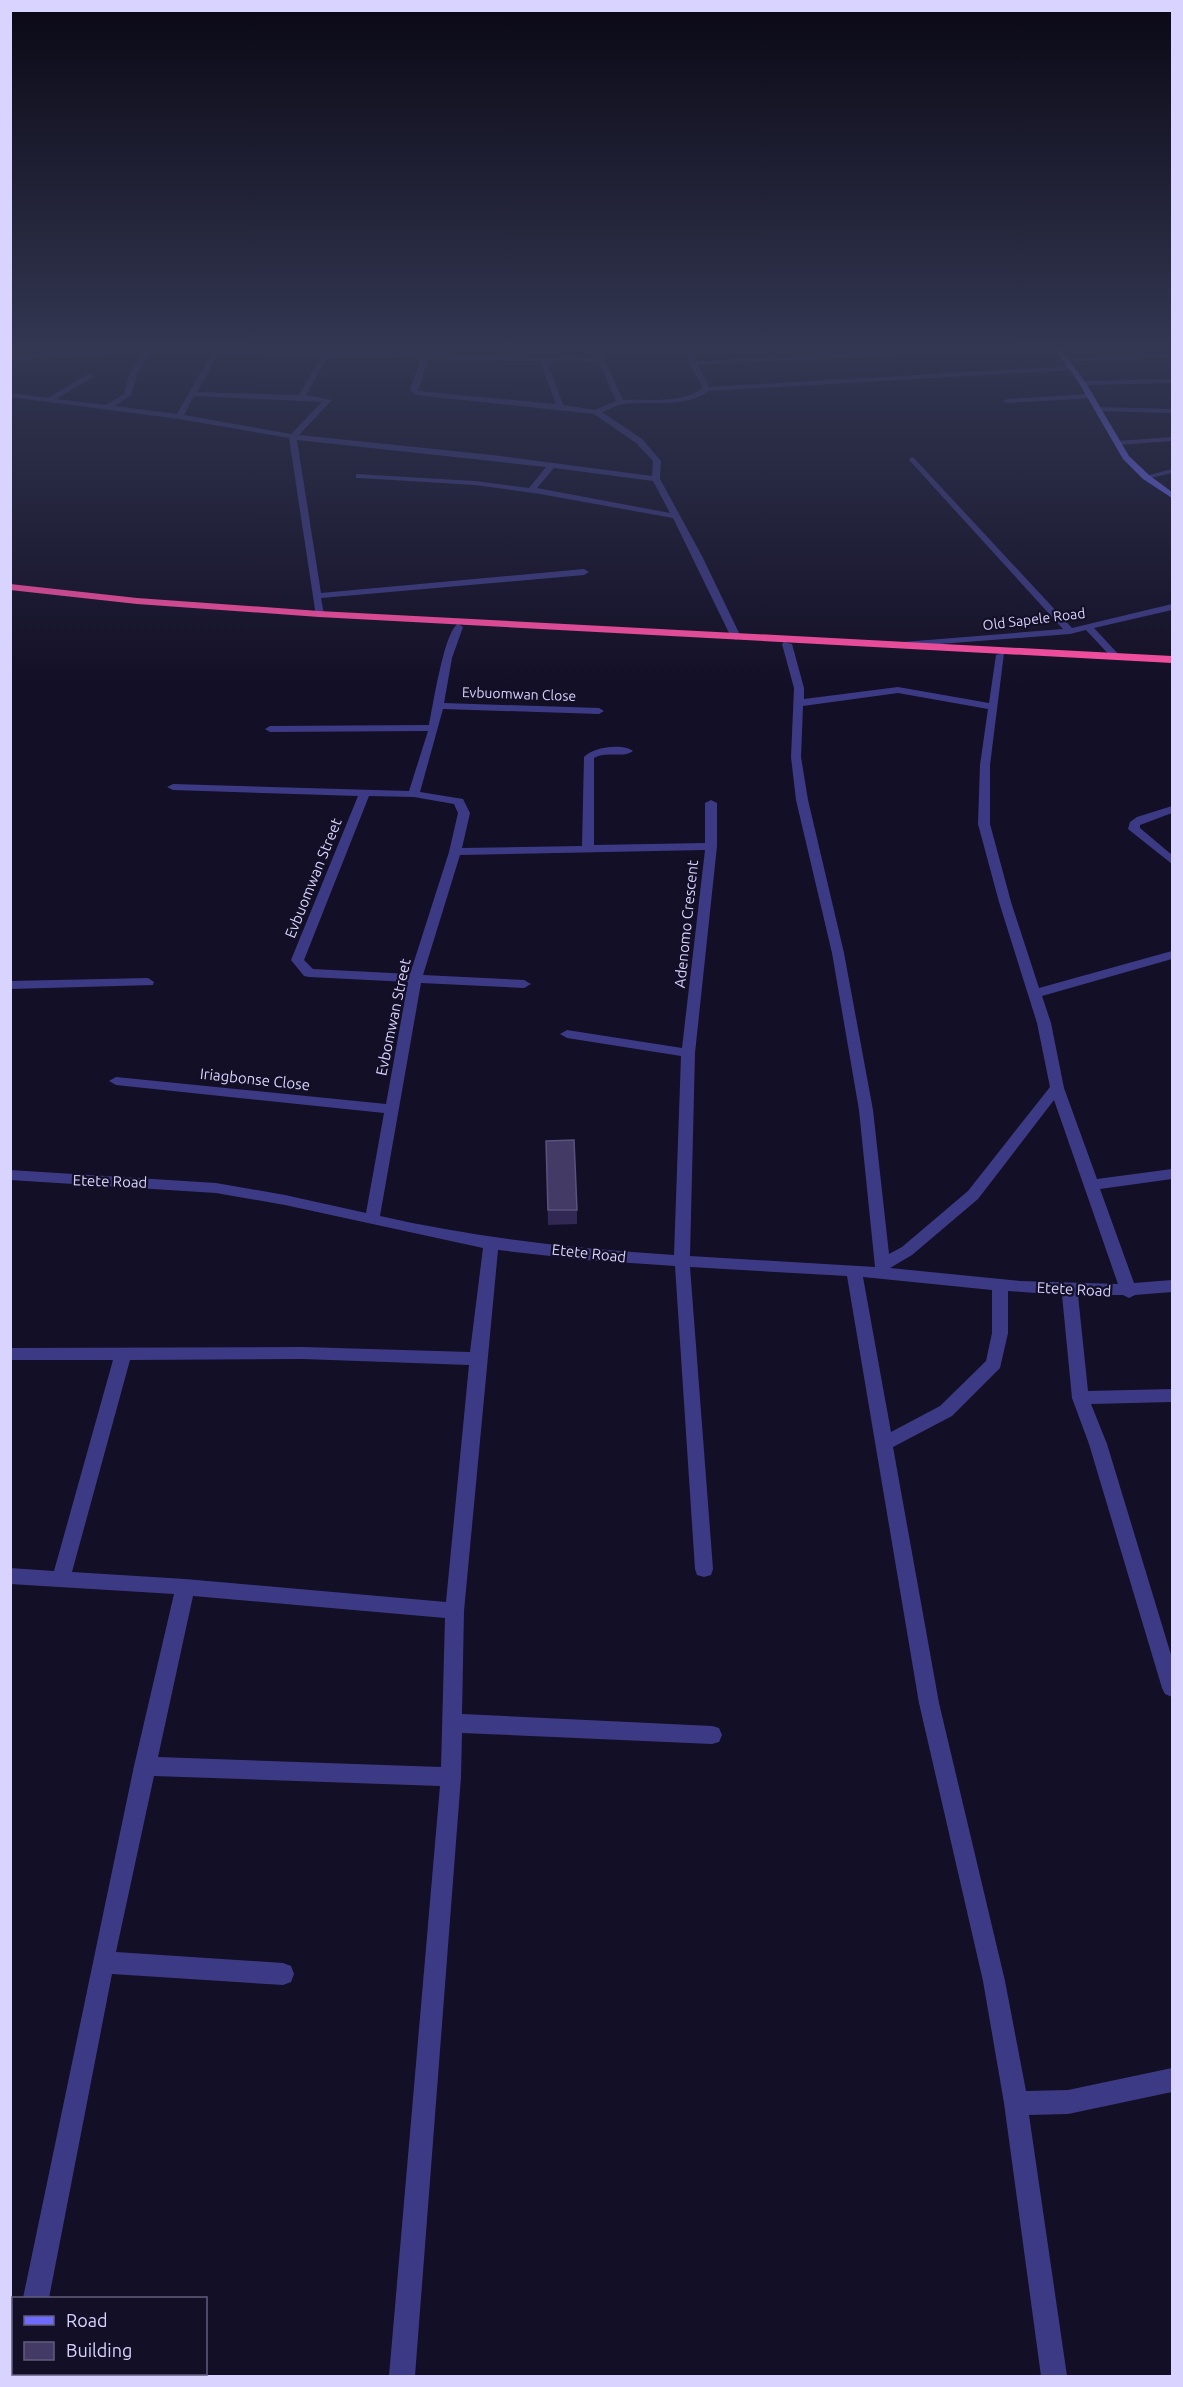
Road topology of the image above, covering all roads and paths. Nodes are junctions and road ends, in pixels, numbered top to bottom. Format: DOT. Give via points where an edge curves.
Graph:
graph roads {
  1 [pos="296,462"];
  2 [pos="532,462"];
  3 [pos="657,462"];
  4 [pos="916,462"];
  5 [pos="1131,462"];
  6 [pos="552,465"];
  7 [pos="1173,471"];
  8 [pos="359,476"];
  9 [pos="1146,477"];
  10 [pos="656,479"];
  11 [pos="538,492"];
  12 [pos="1173,496"];
  13 [pos="674,516"];
  14 [pos="584,572"];
  15 [pos="10,587"];
  16 [pos="10,593"];
  17 [pos="317,596"];
  18 [pos="74,598"];
  19 [pos="1173,607"];
  20 [pos="319,614"];
  21 [pos="458,627"];
  22 [pos="1088,627"];
  23 [pos="1070,631"];
  24 [pos="736,637"];
  25 [pos="787,644"];
  26 [pos="897,646"];
  27 [pos="1001,655"];
  28 [pos="1116,657"];
  29 [pos="1173,662"];
  30 [pos="799,703"];
  31 [pos="438,706"];
  32 [pos="994,707"];
  33 [pos="599,711"];
  34 [pos="434,728"];
  35 [pos="270,729"];
  36 [pos="628,751"];
  37 [pos="173,787"];
  38 [pos="365,792"];
  39 [pos="414,794"];
  40 [pos="711,803"];
  41 [pos="1173,809"];
  42 [pos="711,846"];
  43 [pos="588,849"];
  44 [pos="455,852"];
  45 [pos="1173,860"];
  46 [pos="1173,955"];
  47 [pos="415,980"];
  48 [pos="148,982"];
  49 [pos="524,984"];
  50 [pos="10,986"];
  51 [pos="1035,994"];
  52 [pos="567,1034"];
  53 [pos="688,1053"];
  54 [pos="116,1081"];
  55 [pos="1057,1088"];
  56 [pos="391,1109"];
  57 [pos="1173,1174"];
  58 [pos="10,1176"];
  59 [pos="1091,1185"];
  60 [pos="372,1218"];
  61 [pos="491,1244"];
  62 [pos="682,1262"];
  63 [pos="883,1269"];
  64 [pos="854,1271"];
  65 [pos="1000,1283"];
  66 [pos="1173,1286"];
  67 [pos="1070,1290"];
  68 [pos="1129,1292"];
  69 [pos="10,1354"];
  70 [pos="123,1354"];
  71 [pos="478,1359"];
  72 [pos="1173,1395"];
  73 [pos="1080,1398"];
  74 [pos="883,1444"];
  75 [pos="704,1569"];
  76 [pos="10,1576"];
  77 [pos="61,1578"];
  78 [pos="185,1587"];
  79 [pos="455,1611"];
  80 [pos="1173,1688"];
  81 [pos="452,1723"];
  82 [pos="712,1736"];
  83 [pos="144,1766"];
  84 [pos="451,1777"];
  85 [pos="103,1962"];
  86 [pos="283,1974"];
  87 [pos="1173,2080"];
  88 [pos="1016,2103"];
  89 [pos="36,2297"];
  90 [pos="402,2376"];
  91 [pos="1054,2376"];
  1 -- 17 [label="street"];
  2 -- 6 [label="street"];
  3 -- 10 [label="street"];
  4 -- 23 [label="street"];
  5 -- 9 [label="street"];
  6 -- 10 [label="street"];
  6 -- 11 [label="street" via="532,486"];
  7 -- 9 [label="street"];
  8 -- 11 [label="street" via="475,483"];
  9 -- 12 [label="street"];
  10 -- 13 [label="street"];
  11 -- 13 [label="street"];
  13 -- 24 [label="street" via="698,556"];
  14 -- 17 [label="street"];
  15 -- 18 [label="highway"];
  16 -- 18 [label="highway"];
  17 -- 20 [label="street"];
  18 -- 20 [label="highway"];
  18 -- 21 [label="highway" via="217,613"];
  19 -- 22 [label="street, Old Sapele Road"];
  20 -- 24 [label="highway"];
  21 -- 25 [label="highway"];
  21 -- 31 [label="street" via="447,658"];
  22 -- 23 [label="street, Old Sapele Road"];
  22 -- 28 [label="street"];
  23 -- 26 [label="street, Old Sapele Road"];
  24 -- 26 [label="highway"];
  25 -- 27 [label="highway"];
  25 -- 30 [label="street" via="798,680"];
  26 -- 28 [label="highway"];
  27 -- 29 [label="highway"];
  27 -- 32 [label="street"];
  28 -- 29 [label="highway"];
  30 -- 32 [label="street" via="898,690"];
  30 -- 63 [label="street" via="796,758 802,800 838,953 866,1110"];
  31 -- 33 [label="street, Evbuomwan Close"];
  31 -- 34 [label="street"];
  32 -- 51 [label="street" via="985,765 984,824"];
  34 -- 35 [label="street"];
  34 -- 39 [label="street"];
  36 -- 43 [label="street" via="596,752 589,757"];
  37 -- 38 [label="street, Evbomwan Street"];
  38 -- 39 [label="street, Evbomwan Street"];
  38 -- 47 [label="street, Evbuomwan Street" via="297,960 309,973"];
  39 -- 44 [label="street, Evbomwan Street" via="459,801 464,813"];
  40 -- 42 [label="street"];
  41 -- 45 [label="street" via="1134,824 1134,829"];
  42 -- 43 [label="street, Adenomo Crescent"];
  42 -- 53 [label="street, Adenomo Crescent"];
  43 -- 44 [label="street, Adenomo Crescent"];
  44 -- 47 [label="street, Evbomwan Street"];
  46 -- 51 [label="street"];
  47 -- 49 [label="street, Evbuomwan Street"];
  47 -- 56 [label="street, Evbomwan Street"];
  48 -- 50 [label="street"];
  51 -- 55 [label="street"];
  52 -- 53 [label="street"];
  53 -- 62 [label="street, Adenomo Crescent"];
  54 -- 56 [label="street, Iriagbonse Close"];
  55 -- 59 [label="street"];
  55 -- 63 [label="street" via="973,1195"];
  56 -- 60 [label="street, Evbomwan Street"];
  57 -- 59 [label="street"];
  58 -- 60 [label="street, Etete Road" via="218,1188"];
  59 -- 68 [label="street"];
  60 -- 61 [label="street, Etete Road"];
  61 -- 62 [label="street, Etete Road"];
  61 -- 71 [label="street"];
  62 -- 64 [label="street, Etete Road"];
  62 -- 75 [label="street, Adenomo Crescent"];
  63 -- 64 [label="street, Etete Road"];
  63 -- 65 [label="street, Etete Road"];
  64 -- 74 [label="street"];
  65 -- 67 [label="street, Etete Road"];
  65 -- 74 [label="street" via="1000,1333 994,1364 946,1411"];
  66 -- 68 [label="street, Etete Road"];
  67 -- 68 [label="street, Etete Road"];
  67 -- 73 [label="street"];
  69 -- 70 [label="street"];
  70 -- 71 [label="street" via="303,1353"];
  70 -- 77 [label="street"];
  71 -- 79 [label="street"];
  72 -- 73 [label="street"];
  73 -- 80 [label="street" via="1098,1444"];
  74 -- 88 [label="street" via="929,1703 994,1981"];
  76 -- 77 [label="street"];
  77 -- 78 [label="street"];
  78 -- 79 [label="street"];
  78 -- 83 [label="street"];
  79 -- 81 [label="street"];
  81 -- 82 [label="street"];
  81 -- 84 [label="street"];
  83 -- 84 [label="street"];
  83 -- 85 [label="street"];
  84 -- 90 [label="street"];
  85 -- 86 [label="street"];
  85 -- 89 [label="street"];
  87 -- 88 [label="street" via="1068,2102"];
  88 -- 91 [label="street"];
}
